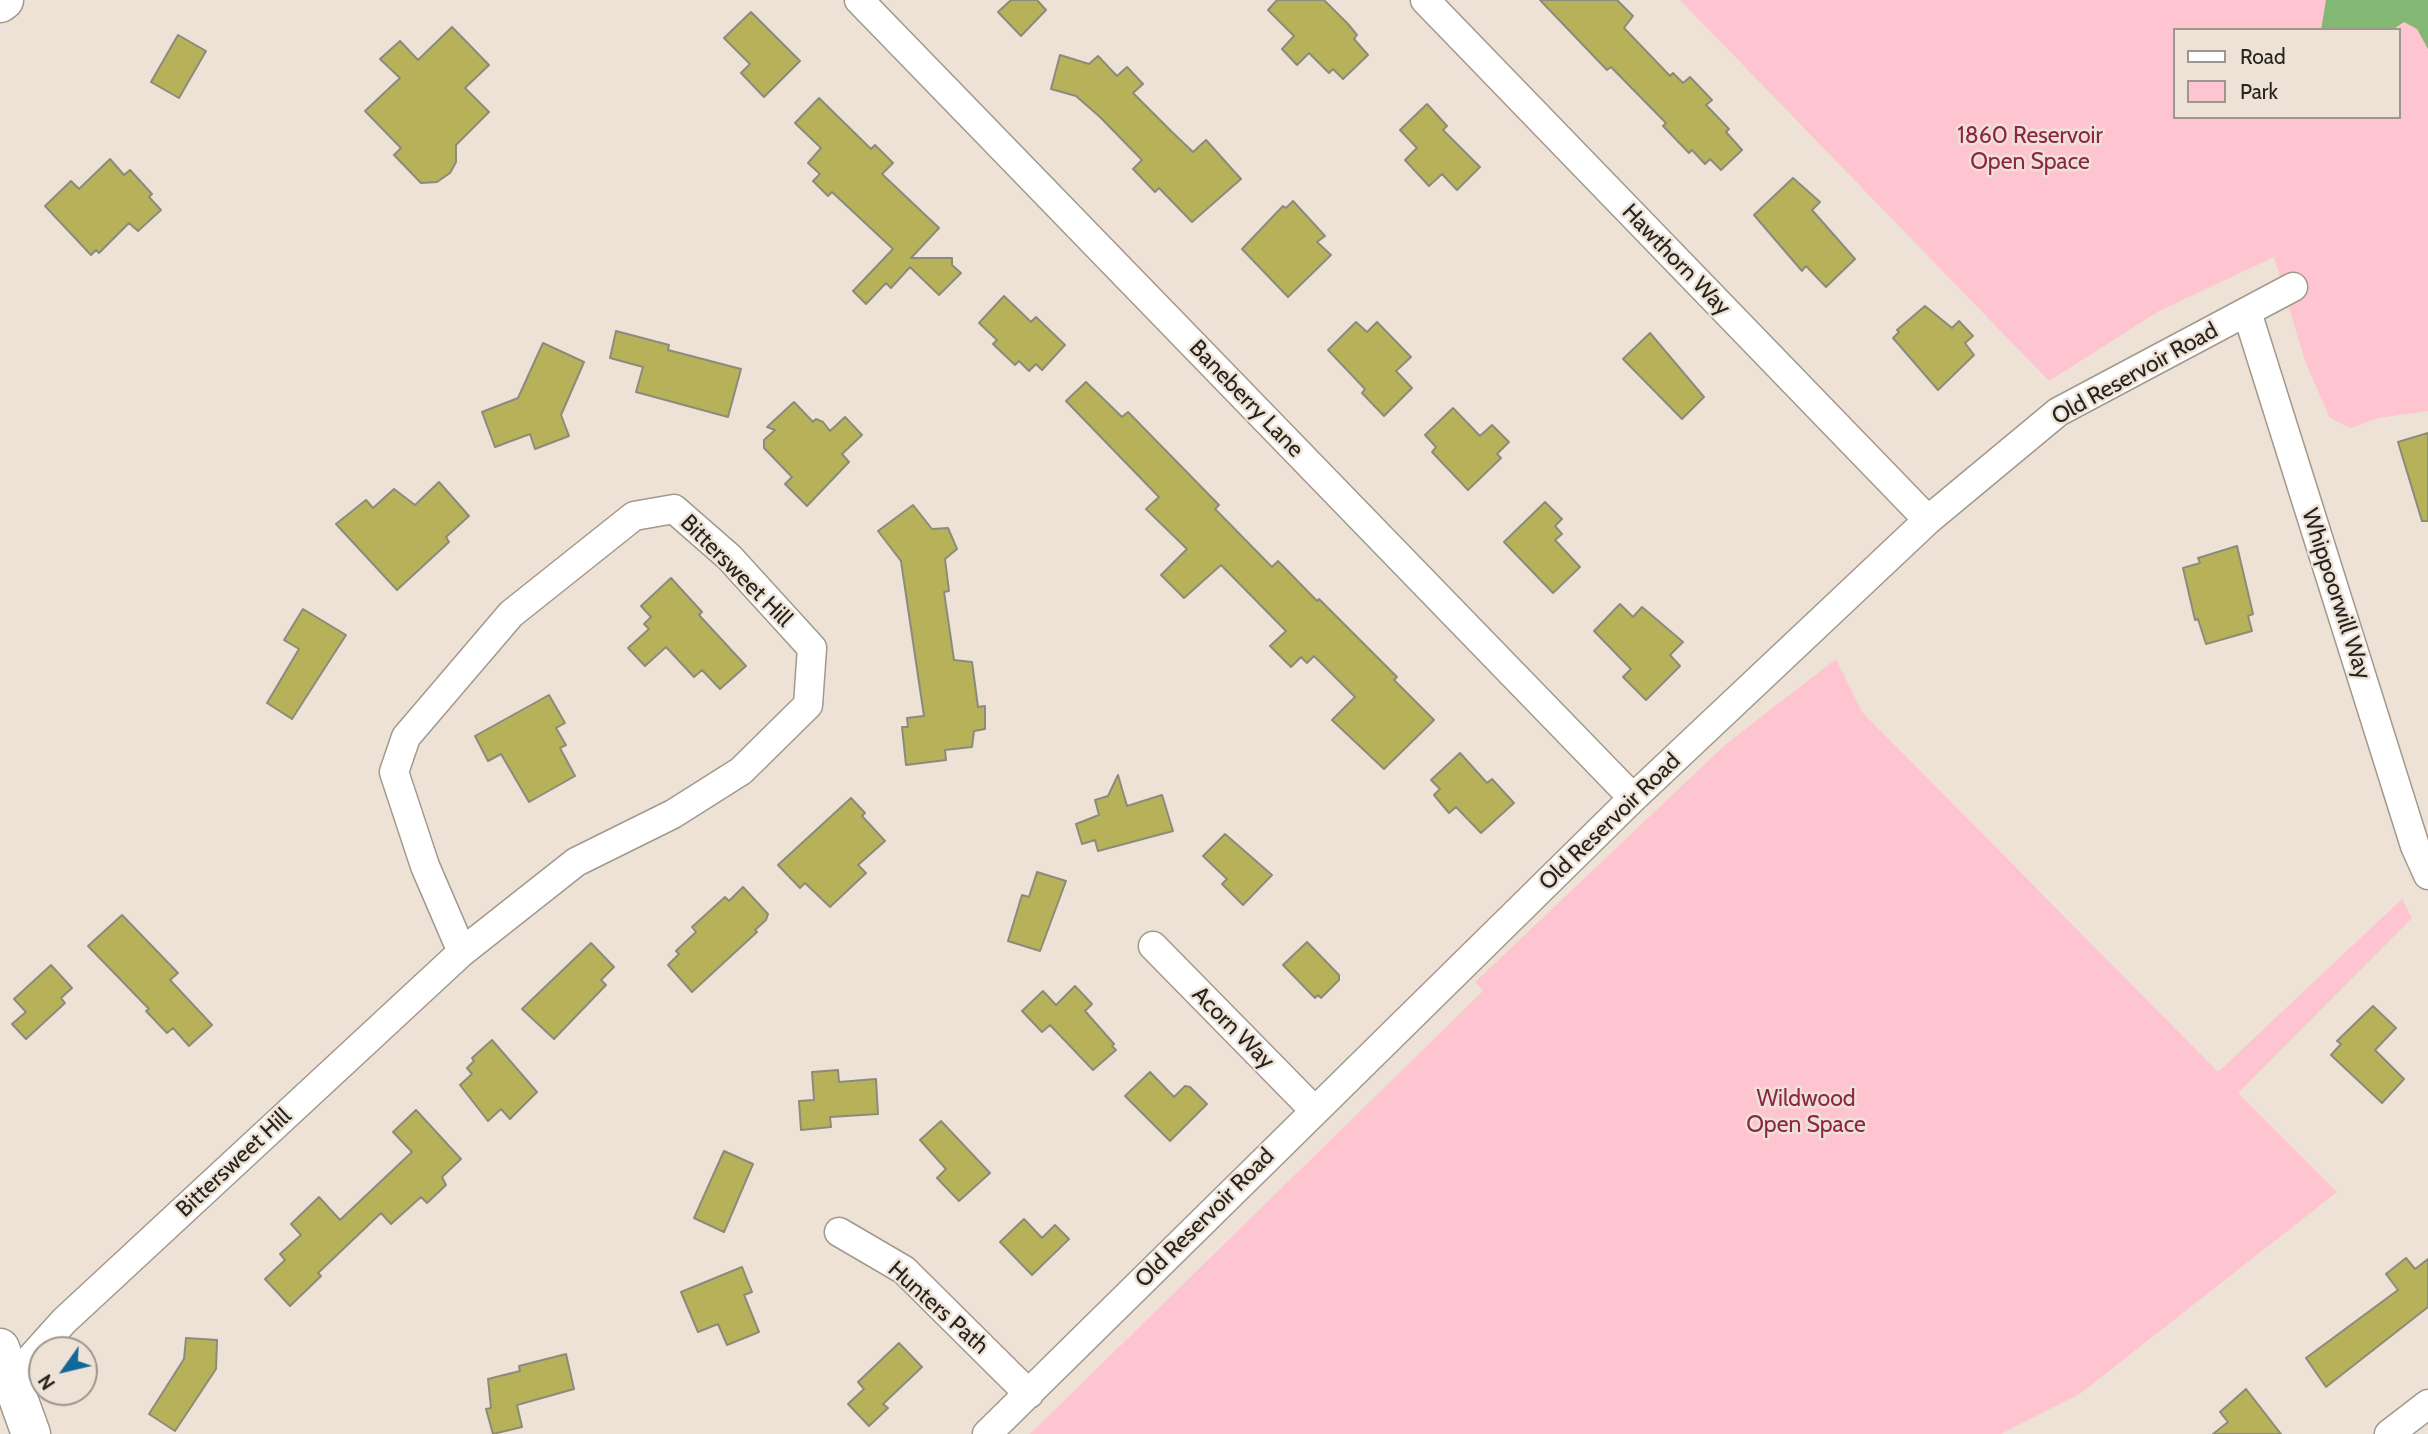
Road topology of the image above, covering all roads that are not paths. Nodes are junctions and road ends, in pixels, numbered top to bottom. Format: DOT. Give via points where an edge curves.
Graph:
graph roads {
  1 [pos="859,0"];
  2 [pos="1424,0"];
  3 [pos="2293,287"];
  4 [pos="2247,312"];
  5 [pos="1928,520"];
  6 [pos="1633,798"];
  7 [pos="2428,875"];
  8 [pos="1153,946"];
  9 [pos="462,952"];
  10 [pos="1314,1110"];
  11 [pos="839,1232"];
  12 [pos="4,1374"];
  13 [pos="1029,1394"];
  14 [pos="2428,1404"];
  15 [pos="31,1434"];
  16 [pos="987,1434"];
  17 [pos="2389,1434"];
  1 -- 6 [label="street, Baneberry Lane"];
  2 -- 5 [label="street, Hawthorn Way"];
  3 -- 4 [label="street, Old Reservoir Road"];
  4 -- 5 [label="street, Old Reservoir Road" via="2058,412"];
  4 -- 7 [label="street, Whippoorwill Way"];
  5 -- 6 [label="street, Old Reservoir Road"];
  6 -- 10 [label="street, Old Reservoir Road"];
  8 -- 10 [label="street, Acorn Way"];
  9 -- 9 [label="street, Bittersweet Hill" via="576,862 673,814 741,771 808,705 812,648 729,557 674,509 634,516 511,614 406,737 394,772 425,866"];
  9 -- 12 [label="street, Bittersweet Hill"];
  10 -- 13 [label="street, Old Reservoir Road"];
  11 -- 13 [label="street, Hunters Path" via="904,1270"];
  12 -- 15 [label="main road"];
  13 -- 16 [label="street, Old Reservoir Road"];
  14 -- 17 [label="street"];
}
